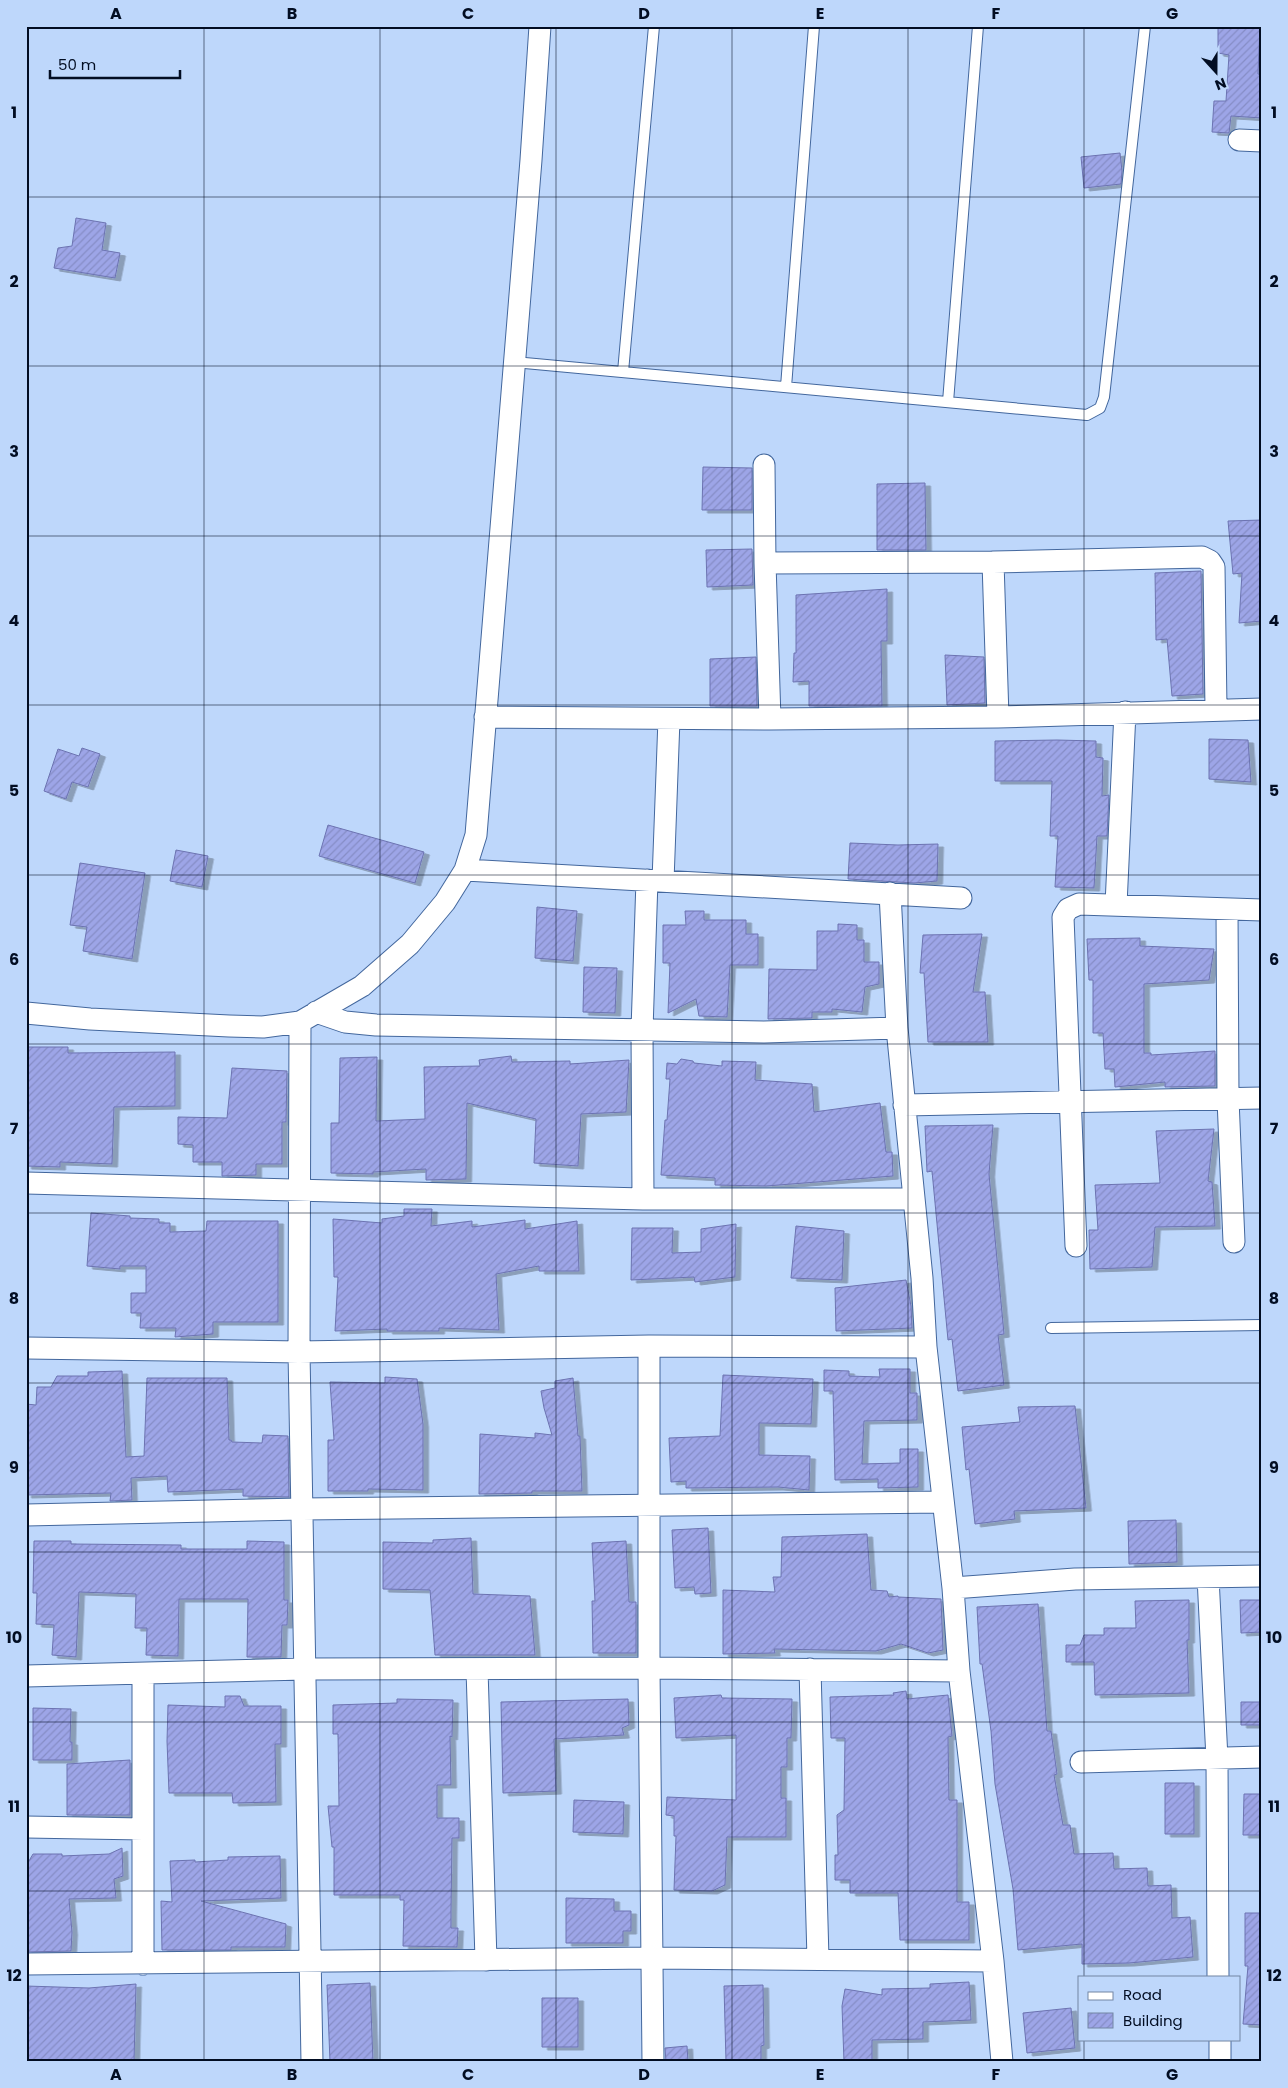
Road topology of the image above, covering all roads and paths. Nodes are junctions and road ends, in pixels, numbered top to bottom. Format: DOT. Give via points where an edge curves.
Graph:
graph roads {
  1 [pos="540,26"];
  2 [pos="654,26"];
  3 [pos="814,26"];
  4 [pos="978,26"];
  5 [pos="1145,26"];
  6 [pos="1239,140"];
  7 [pos="1262,141"];
  8 [pos="514,362"];
  9 [pos="623,372"];
  10 [pos="786,387"];
  11 [pos="948,402"];
  12 [pos="764,465"];
  13 [pos="993,562"];
  14 [pos="765,563"];
  15 [pos="1262,709"];
  16 [pos="1216,710"];
  17 [pos="1125,712"];
  18 [pos="998,716"];
  19 [pos="485,717"];
  20 [pos="669,719"];
  21 [pos="770,719"];
  22 [pos="465,870"];
  23 [pos="655,880"];
  24 [pos="890,893"];
  25 [pos="961,898"];
  26 [pos="1116,905"];
  27 [pos="1227,908"];
  28 [pos="1262,910"];
  29 [pos="26,1013"];
  30 [pos="308,1017"];
  31 [pos="897,1028"];
  32 [pos="642,1030"];
  33 [pos="1262,1098"];
  34 [pos="1228,1099"];
  35 [pos="1070,1101"];
  36 [pos="904,1104"];
  37 [pos="26,1183"];
  38 [pos="298,1190"];
  39 [pos="642,1199"];
  40 [pos="912,1200"];
  41 [pos="1234,1242"];
  42 [pos="1076,1246"];
  43 [pos="1262,1325"];
  44 [pos="1051,1328"];
  45 [pos="649,1346"];
  46 [pos="926,1347"];
  47 [pos="26,1348"];
  48 [pos="299,1352"];
  49 [pos="943,1502"];
  50 [pos="649,1506"];
  51 [pos="302,1509"];
  52 [pos="26,1515"];
  53 [pos="1262,1576"];
  54 [pos="1208,1577"];
  55 [pos="953,1588"];
  56 [pos="649,1668"];
  57 [pos="304,1669"];
  58 [pos="477,1669"];
  59 [pos="810,1669"];
  60 [pos="959,1671"];
  61 [pos="142,1674"];
  62 [pos="26,1676"];
  63 [pos="1262,1758"];
  64 [pos="1217,1759"];
  65 [pos="1081,1762"];
  66 [pos="26,1827"];
  67 [pos="143,1829"];
  68 [pos="653,1958"];
  69 [pos="818,1959"];
  70 [pos="486,1960"];
  71 [pos="993,1960"];
  72 [pos="309,1963"];
  73 [pos="26,1964"];
  74 [pos="143,1964"];
  75 [pos="1218,1976"];
  76 [pos="1220,2040"];
  77 [pos="312,2062"];
  78 [pos="653,2062"];
  79 [pos="1002,2062"];
  80 [pos="1220,2062"];
  1 -- 8 [label="street"];
  2 -- 9 [label="lane"];
  3 -- 10 [label="lane"];
  4 -- 11 [label="lane"];
  5 -- 11 [label="lane" via="1104,397 1100,408 1087,415"];
  6 -- 7 [label="street"];
  8 -- 9 [label="lane"];
  8 -- 19 [label="street"];
  9 -- 10 [label="lane"];
  10 -- 11 [label="lane"];
  12 -- 14 [label="street"];
  13 -- 14 [label="street"];
  13 -- 16 [label="street" via="1202,557 1210,560 1214,567"];
  13 -- 18 [label="street"];
  14 -- 21 [label="street"];
  15 -- 16 [label="street"];
  16 -- 17 [label="street"];
  17 -- 18 [label="street"];
  17 -- 26 [label="street"];
  18 -- 21 [label="street"];
  19 -- 20 [label="street"];
  19 -- 22 [label="street" via="476,835"];
  20 -- 21 [label="street"];
  20 -- 23 [label="street"];
  22 -- 23 [label="street"];
  22 -- 30 [label="street" via="445,902 410,944 362,986"];
  23 -- 24 [label="street"];
  23 -- 32 [label="street"];
  24 -- 25 [label="street"];
  24 -- 31 [label="street"];
  26 -- 27 [label="street"];
  26 -- 35 [label="street" via="1079,904 1068,909 1062,917"];
  27 -- 28 [label="street"];
  27 -- 34 [label="street"];
  29 -- 30 [label="street" via="263,1027"];
  30 -- 32 [label="street" via="376,1025"];
  30 -- 38 [label="street"];
  31 -- 32 [label="street" via="764,1032"];
  31 -- 36 [label="street"];
  32 -- 39 [label="street"];
  33 -- 34 [label="street"];
  34 -- 35 [label="street"];
  34 -- 41 [label="street"];
  35 -- 36 [label="street"];
  35 -- 42 [label="street"];
  36 -- 40 [label="street"];
  37 -- 38 [label="street"];
  38 -- 39 [label="street"];
  38 -- 48 [label="street"];
  39 -- 40 [label="street"];
  40 -- 46 [label="street" via="922,1278"];
  43 -- 44 [label="lane"];
  45 -- 46 [label="street"];
  45 -- 48 [label="street"];
  45 -- 50 [label="street"];
  46 -- 49 [label="street"];
  47 -- 48 [label="street"];
  48 -- 51 [label="street"];
  49 -- 50 [label="street"];
  49 -- 55 [label="street"];
  50 -- 51 [label="street"];
  50 -- 56 [label="street"];
  51 -- 52 [label="street"];
  51 -- 57 [label="street"];
  53 -- 54 [label="street"];
  54 -- 55 [label="street" via="1075,1579"];
  54 -- 64 [label="street"];
  55 -- 60 [label="street"];
  56 -- 58 [label="street"];
  56 -- 59 [label="street"];
  56 -- 68 [label="street"];
  57 -- 58 [label="street"];
  57 -- 61 [label="street"];
  57 -- 72 [label="street"];
  58 -- 70 [label="street"];
  59 -- 60 [label="street"];
  59 -- 69 [label="street"];
  60 -- 71 [label="street"];
  61 -- 62 [label="street"];
  61 -- 67 [label="street"];
  63 -- 64 [label="street"];
  64 -- 65 [label="street"];
  64 -- 75 [label="street"];
  66 -- 67 [label="street"];
  67 -- 74 [label="street"];
  68 -- 69 [label="street"];
  68 -- 70 [label="street"];
  68 -- 78 [label="street"];
  69 -- 71 [label="street"];
  70 -- 72 [label="street"];
  71 -- 79 [label="street"];
  72 -- 74 [label="street"];
  72 -- 77 [label="street"];
  73 -- 74 [label="street"];
  76 -- 80 [label="street"];
}
